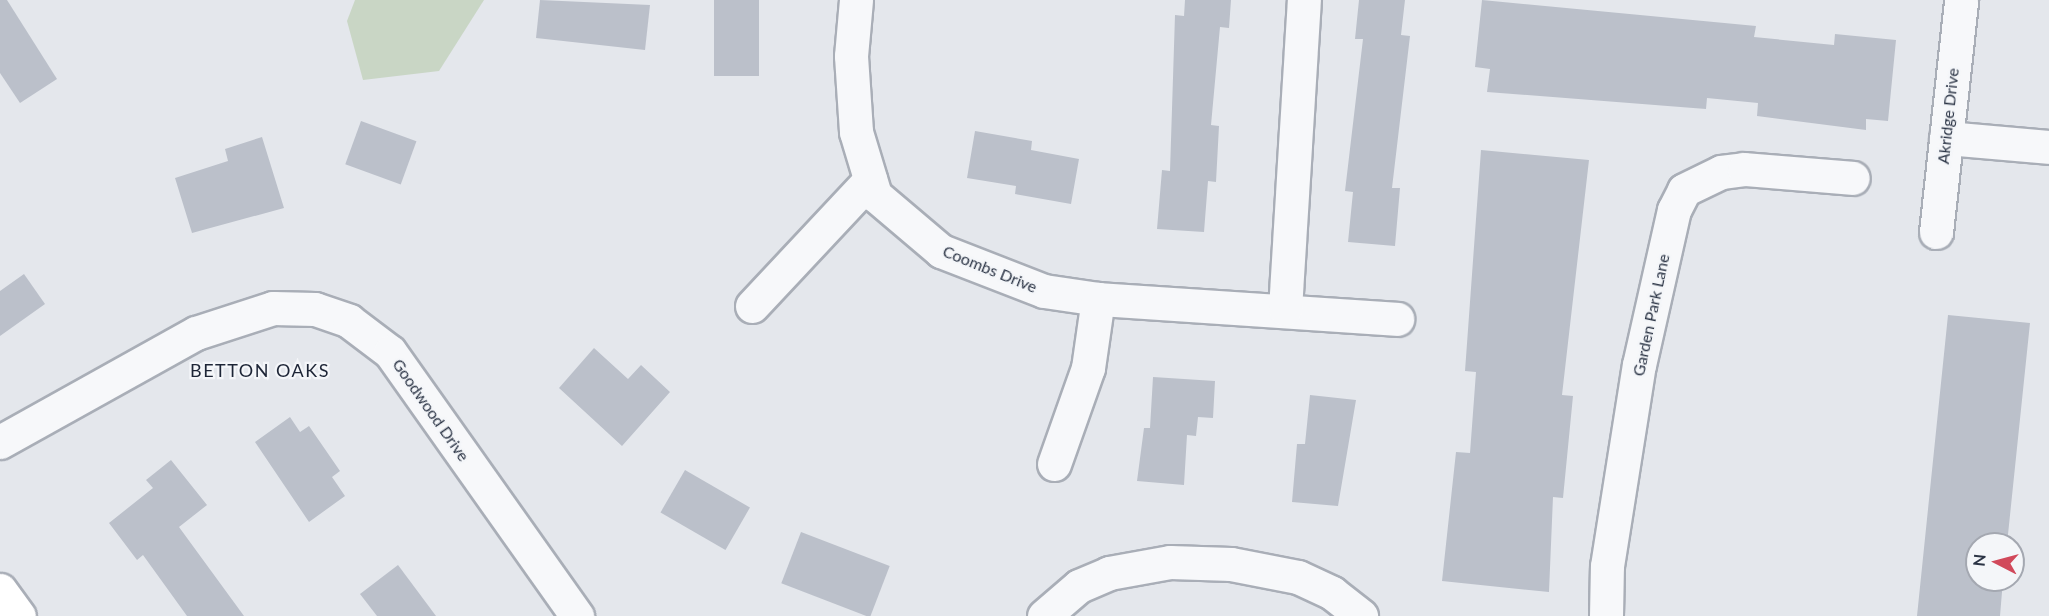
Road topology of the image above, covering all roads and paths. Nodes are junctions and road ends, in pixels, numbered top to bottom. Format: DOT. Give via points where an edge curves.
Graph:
graph roads {
  1 [pos="856,0"];
  2 [pos="1304,0"];
  3 [pos="1960,0"];
  4 [pos="1946,138"];
  5 [pos="2049,147"];
  6 [pos="1853,178"];
  7 [pos="870,180"];
  8 [pos="1936,232"];
  9 [pos="1098,299"];
  10 [pos="752,306"];
  11 [pos="1285,309"];
  12 [pos="1397,319"];
  13 [pos="0,442"];
  14 [pos="1054,464"];
  15 [pos="0,590"];
  16 [pos="19,616"];
  17 [pos="577,616"];
  18 [pos="1044,616"];
  19 [pos="1361,616"];
  20 [pos="1606,616"];
  1 -- 7 [label="street, Coombs Drive" via="851,56 856,132"];
  2 -- 11 [label="street"];
  3 -- 4 [label="street, Akridge Drive"];
  4 -- 5 [label="street"];
  4 -- 8 [label="street, Akridge Drive"];
  6 -- 20 [label="street, Garden Park Lane" via="1744,169 1721,172 1684,190 1674,210 1639,365 1607,566"];
  7 -- 9 [label="street, Coombs Drive" via="875,195 941,251 1044,291"];
  7 -- 10 [label="street"];
  9 -- 11 [label="street, Coombs Drive"];
  9 -- 14 [label="street" via="1088,368"];
  11 -- 12 [label="street, Coombs Drive"];
  13 -- 17 [label="street, Goodwood Drive" via="196,333 273,308 315,309 348,321 390,352"];
  15 -- 16 [label="main road"];
  18 -- 19 [label="street" via="1078,586 1109,573 1170,562 1231,564 1298,577 1332,592"];
}
